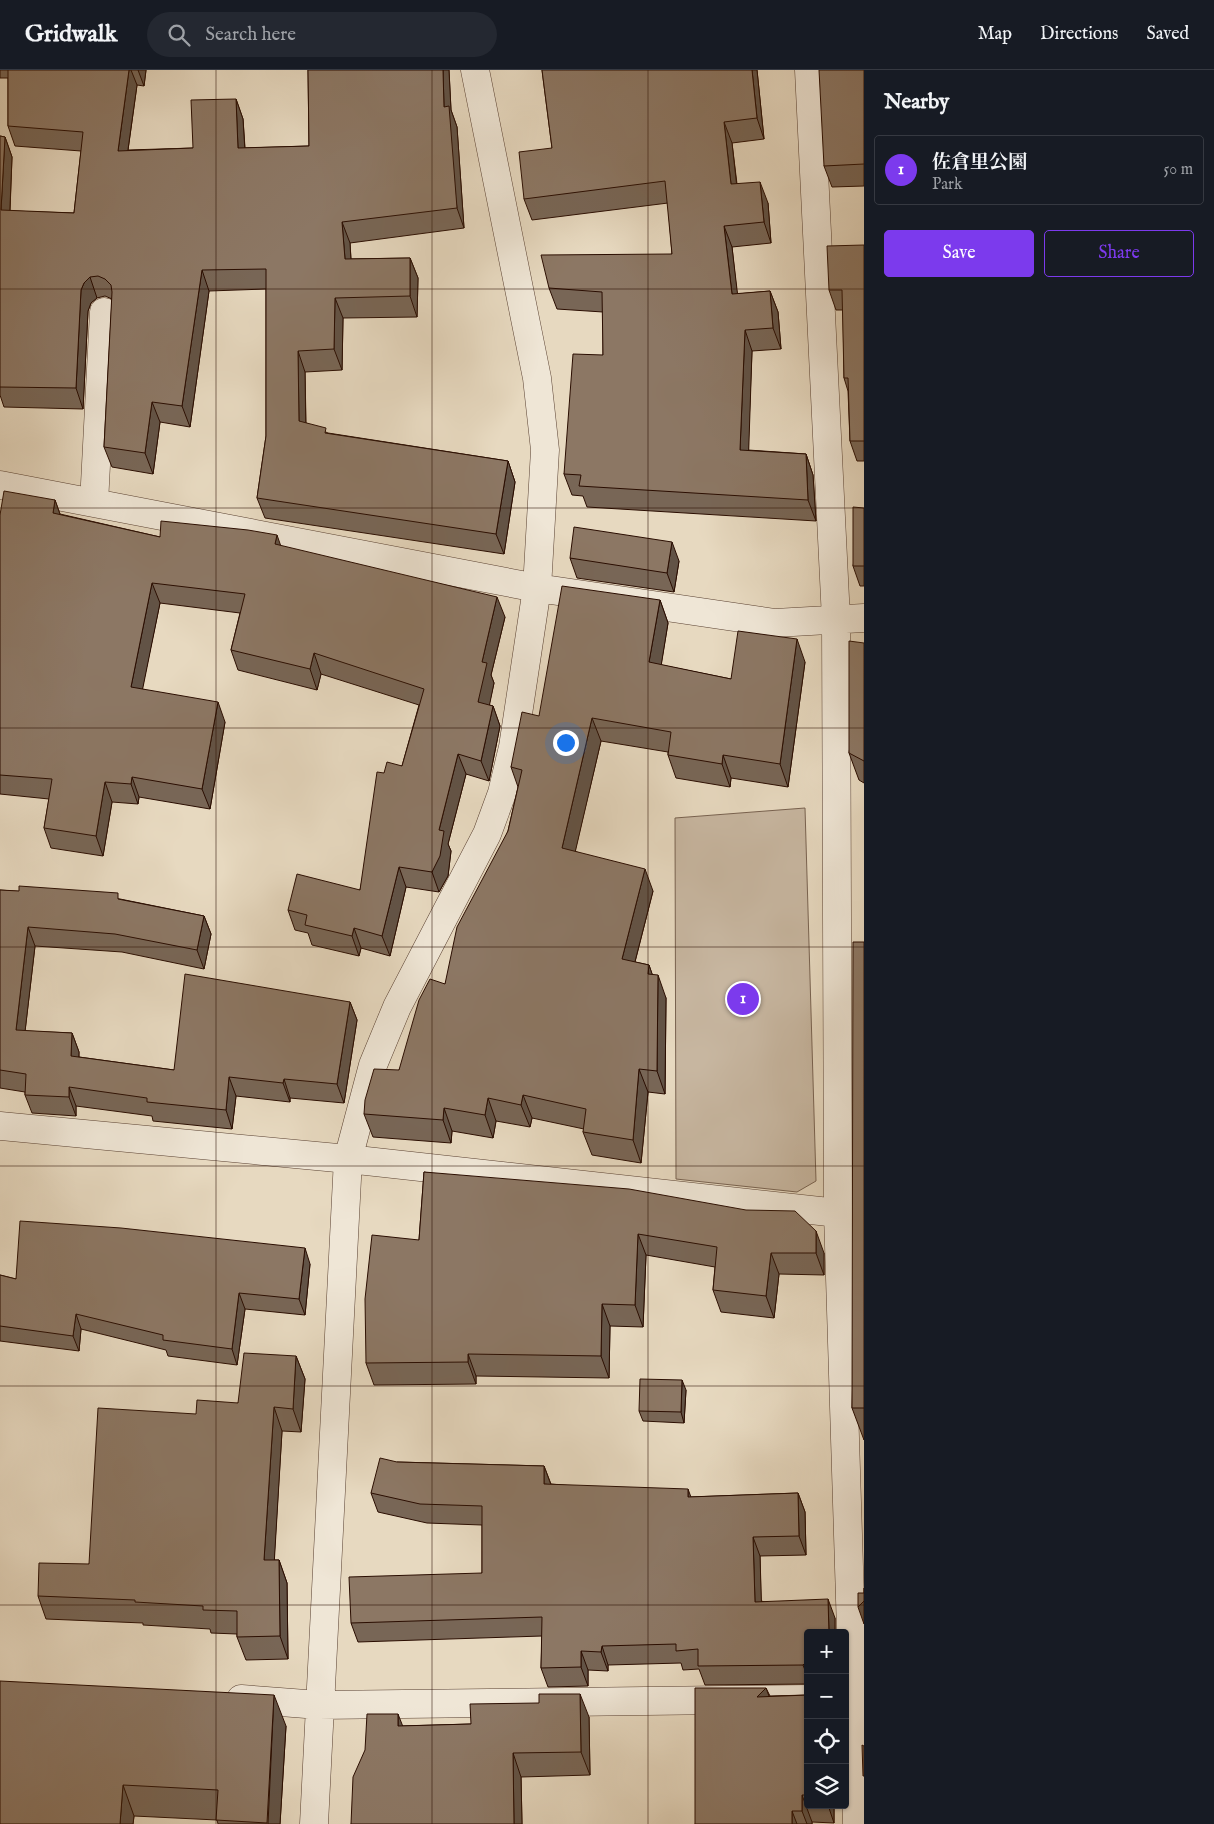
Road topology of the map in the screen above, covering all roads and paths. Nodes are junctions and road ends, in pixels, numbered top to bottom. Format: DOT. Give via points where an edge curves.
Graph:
graph roads {
  1 [pos="475,70"];
  2 [pos="809,70"];
  3 [pos="104,312"];
  4 [pos="0,485"];
  5 [pos="94,503"];
  6 [pos="536,588"];
  7 [pos="864,618"];
  8 [pos="836,620"];
  9 [pos="0,1126"];
  10 [pos="348,1160"];
  11 [pos="838,1212"];
  12 [pos="219,1698"];
  13 [pos="804,1698"];
  14 [pos="854,1698"];
  15 [pos="318,1705"];
  16 [pos="314,1824"];
  17 [pos="857,1824"];
  1 -- 6 [label="street" via="538,387 545,450"];
  2 -- 8 [label="street"];
  3 -- 5 [label="street"];
  4 -- 5 [label="street"];
  5 -- 6 [label="street"];
  6 -- 8 [label="street" via="774,623"];
  6 -- 10 [label="street" via="513,747 502,794 487,834 397,1007 373,1065"];
  7 -- 8 [label="street"];
  8 -- 11 [label="street"];
  9 -- 10 [label="street"];
  10 -- 11 [label="street"];
  10 -- 15 [label="street"];
  11 -- 14 [label="street"];
  12 -- 15 [label="street"];
  13 -- 15 [label="street"];
  14 -- 17 [label="street"];
  15 -- 16 [label="street"];
}
